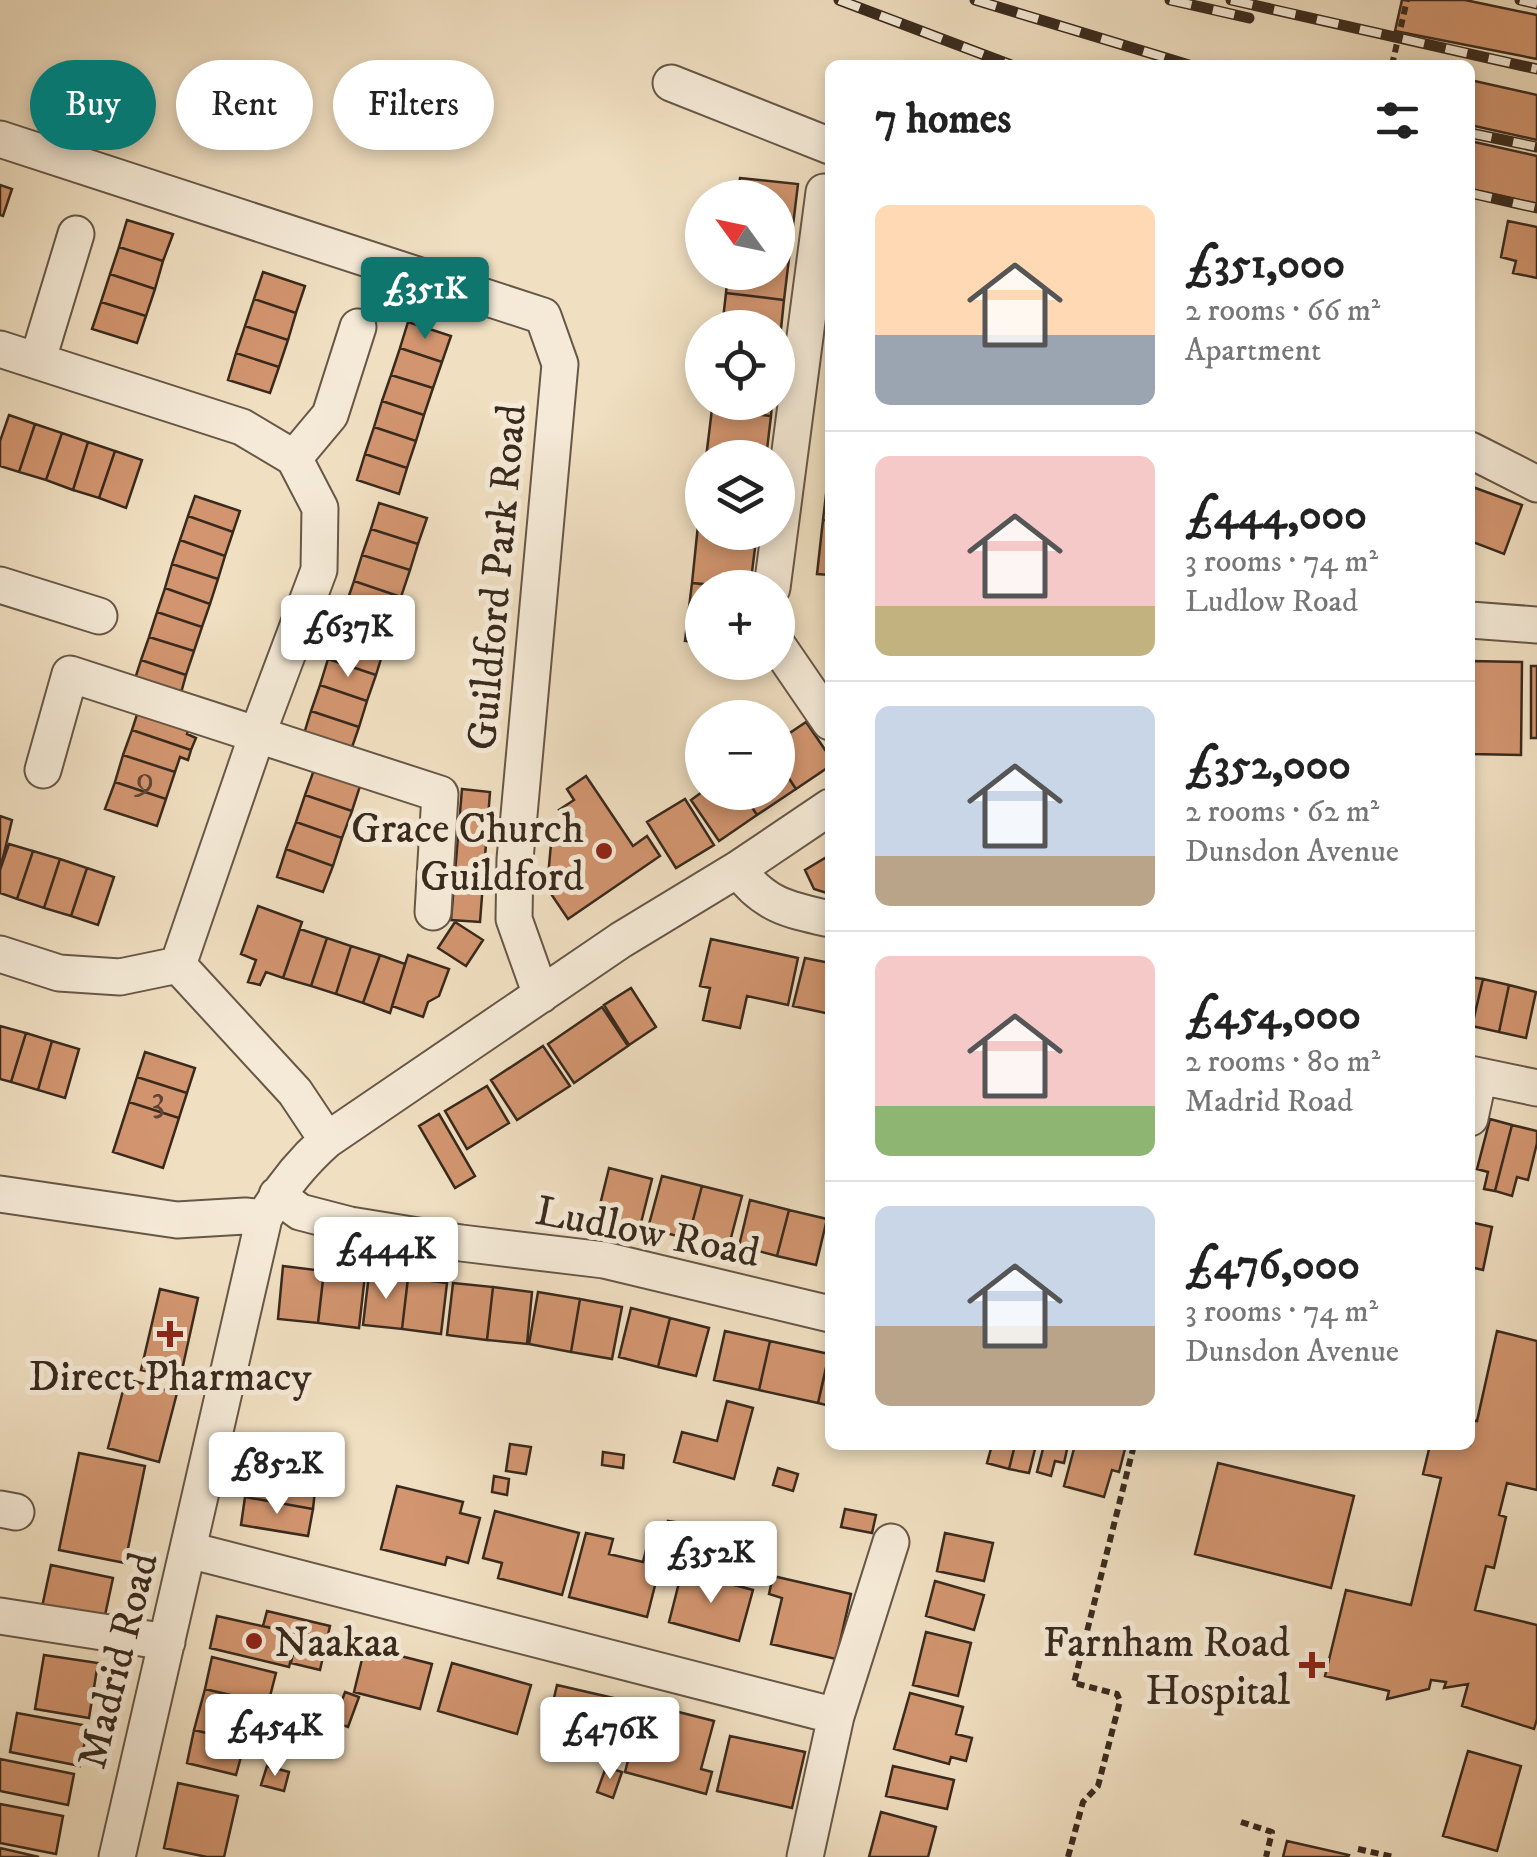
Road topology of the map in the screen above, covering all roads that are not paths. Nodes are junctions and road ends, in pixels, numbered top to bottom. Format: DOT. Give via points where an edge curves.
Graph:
graph roads {
  1 [pos="672,83"];
  2 [pos="0,139"];
  3 [pos="825,144"];
  4 [pos="824,192"];
  5 [pos="76,234"];
  6 [pos="358,327"];
  7 [pos="0,348"];
  8 [pos="38,359"];
  9 [pos="1475,453"];
  10 [pos="294,458"];
  11 [pos="1537,484"];
  12 [pos="774,570"];
  13 [pos="0,584"];
  14 [pos="99,616"];
  15 [pos="1475,620"];
  16 [pos="1537,625"];
  17 [pos="795,671"];
  18 [pos="825,715"];
  19 [pos="257,735"];
  20 [pos="43,770"];
  21 [pos="825,810"];
  22 [pos="738,869"];
  23 [pos="433,912"];
  24 [pos="825,918"];
  25 [pos="0,954"];
  26 [pos="178,965"];
  27 [pos="541,995"];
  28 [pos="1475,1075"];
  29 [pos="1537,1088"];
  30 [pos="327,1140"];
  31 [pos="0,1194"];
  32 [pos="270,1206"];
  33 [pos="825,1313"];
  34 [pos="891,1542"];
  35 [pos="189,1550"];
  36 [pos="0,1616"];
  37 [pos="167,1642"];
  38 [pos="836,1716"];
  39 [pos="116,1857"];
  40 [pos="805,1857"];
  1 -- 3 [label="street"];
  2 -- 27 [label="street, Guildford Park Road" via="543,316 560,364 514,920"];
  4 -- 12 [label="street"];
  5 -- 8 [label="street"];
  6 -- 10 [label="street" via="330,416"];
  7 -- 8 [label="street"];
  8 -- 10 [label="street" via="242,427"];
  9 -- 11 [label="street"];
  10 -- 19 [label="street" via="320,508 319,570"];
  13 -- 14 [label="street"];
  15 -- 16 [label="street"];
  17 -- 18 [label="street"];
  19 -- 20 [label="street" via="70,674"];
  19 -- 23 [label="street" via="440,794"];
  19 -- 26 [label="street"];
  21 -- 22 [label="street"];
  22 -- 24 [label="street" via="779,907"];
  22 -- 27 [label="street"];
  25 -- 26 [label="street" via="59,972 120,977"];
  26 -- 30 [label="street" via="295,1092"];
  27 -- 30 [label="street"];
  28 -- 29 [label="street"];
  30 -- 32 [label="street"];
  31 -- 32 [label="street" via="177,1220 245,1216"];
  32 -- 33 [label="street, Ludlow Road" via="461,1244 604,1260"];
  32 -- 35 [label="street, Madrid Road"];
  34 -- 38 [label="street"];
  35 -- 37 [label="street, Madrid Road"];
  35 -- 38 [label="street"];
  36 -- 37 [label="street"];
  37 -- 39 [label="street, Madrid Road"];
  38 -- 40 [label="street"];
}
